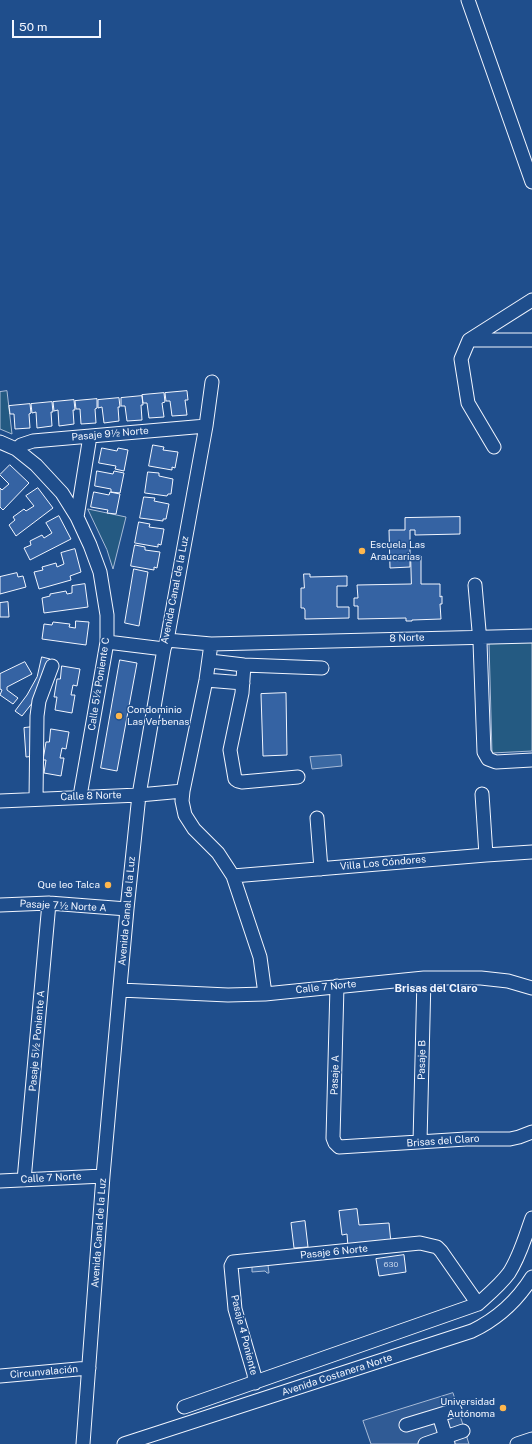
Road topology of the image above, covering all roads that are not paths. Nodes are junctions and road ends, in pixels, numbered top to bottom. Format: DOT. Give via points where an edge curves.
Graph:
graph roads {
  1 [pos="468,0"];
  2 [pos="532,182"];
  3 [pos="532,300"];
  4 [pos="469,340"];
  5 [pos="532,340"];
  6 [pos="212,382"];
  7 [pos="206,426"];
  8 [pos="90,436"];
  9 [pos="0,442"];
  10 [pos="494,447"];
  11 [pos="16,450"];
  12 [pos="76,517"];
  13 [pos="475,585"];
  14 [pos="532,636"];
  15 [pos="480,637"];
  16 [pos="107,642"];
  17 [pos="211,644"];
  18 [pos="165,645"];
  19 [pos="210,661"];
  20 [pos="244,665"];
  21 [pos="52,666"];
  22 [pos="322,668"];
  23 [pos="206,680"];
  24 [pos="243,684"];
  25 [pos="532,760"];
  26 [pos="298,777"];
  27 [pos="183,791"];
  28 [pos="482,794"];
  29 [pos="139,795"];
  30 [pos="80,796"];
  31 [pos="36,799"];
  32 [pos="0,801"];
  33 [pos="318,818"];
  34 [pos="532,852"];
  35 [pos="486,854"];
  36 [pos="321,869"];
  37 [pos="233,876"];
  38 [pos="50,903"];
  39 [pos="0,905"];
  40 [pos="127,909"];
  41 [pos="424,978"];
  42 [pos="337,986"];
  43 [pos="532,988"];
  44 [pos="120,990"];
  45 [pos="265,994"];
  46 [pos="532,1132"];
  47 [pos="420,1142"];
  48 [pos="353,1147"];
  49 [pos="103,1176"];
  50 [pos="24,1180"];
  51 [pos="0,1181"];
  52 [pos="532,1218"];
  53 [pos="232,1263"];
  54 [pos="532,1277"];
  55 [pos="478,1304"];
  56 [pos="89,1368"];
  57 [pos="0,1376"];
  58 [pos="255,1383"];
  59 [pos="184,1407"];
  60 [pos="455,1410"];
  61 [pos="439,1415"];
  62 [pos="406,1425"];
  63 [pos="463,1431"];
  64 [pos="157,1438"];
  65 [pos="532,1439"];
  66 [pos="447,1441"];
  67 [pos="83,1444"];
  68 [pos="124,1444"];
  69 [pos="425,1444"];
  70 [pos="517,1444"];
  1 -- 2 [label="street"];
  3 -- 4 [label="street"];
  4 -- 5 [label="street"];
  4 -- 10 [label="street" via="461,359 468,403"];
  6 -- 7 [label="street, Avenida Canal de la Luz"];
  7 -- 8 [label="street, Pasaje 9½ Norte"];
  7 -- 18 [label="street, Avenida Canal de la Luz"];
  8 -- 11 [label="street, Pasaje 9½ Norte" via="33,441 21,445"];
  8 -- 12 [label="street"];
  9 -- 11 [label="street, Calle 5½ Poniente C"];
  11 -- 12 [label="street, Calle 5½ Poniente C" via="36,465 62,493"];
  12 -- 16 [label="street, Calle 5½ Poniente C" via="100,572 107,614"];
  13 -- 15 [label="street"];
  14 -- 15 [label="street, 8 Norte"];
  15 -- 17 [label="street, 8 Norte"];
  15 -- 25 [label="street" via="484,752 488,759 496,762"];
  16 -- 18 [label="street, 8 Norte"];
  16 -- 30 [label="street, Calle 5½ Poniente C"];
  17 -- 18 [label="street, 8 Norte"];
  17 -- 19 [label="street"];
  18 -- 29 [label="street, Avenida Canal de la Luz"];
  19 -- 20 [label="street"];
  19 -- 23 [label="street"];
  20 -- 22 [label="street"];
  20 -- 24 [label="street"];
  21 -- 31 [label="street" via="39,701 37,716"];
  23 -- 24 [label="street"];
  23 -- 27 [label="street"];
  24 -- 26 [label="street" via="230,750 236,780 242,782"];
  27 -- 29 [label="street, Calle 8 Norte"];
  27 -- 37 [label="street" via="185,815 218,853"];
  28 -- 35 [label="street"];
  29 -- 30 [label="street, Calle 8 Norte"];
  29 -- 40 [label="street, Avenida Canal de la Luz"];
  30 -- 31 [label="street, Calle 8 Norte"];
  31 -- 32 [label="street, Calle 8 Norte"];
  33 -- 36 [label="street"];
  34 -- 35 [label="street, Villa Los Cóndores"];
  35 -- 36 [label="street, Villa Los Cóndores"];
  36 -- 37 [label="street, Villa Los Cóndores"];
  37 -- 45 [label="street" via="260,957"];
  38 -- 39 [label="street, Pasaje 7½ Norte A"];
  38 -- 40 [label="street, Pasaje 7½ Norte A"];
  38 -- 50 [label="street, Pasaje 5½ Poniente A"];
  40 -- 44 [label="street, Avenida Canal de la Luz"];
  41 -- 42 [label="street, Calle 7 Norte"];
  41 -- 43 [label="street, Calle 7 Norte" via="481,978 508,981"];
  41 -- 47 [label="street, Pasaje B"];
  42 -- 45 [label="street, Calle 7 Norte"];
  42 -- 48 [label="street, Pasaje A" via="333,1138 339,1147"];
  44 -- 45 [label="street, Calle 7 Norte" via="228,995"];
  44 -- 49 [label="street, Avenida Canal de la Luz"];
  46 -- 47 [label="street, Brisas del Claro" via="510,1139"];
  47 -- 48 [label="street, Brisas del Claro"];
  49 -- 50 [label="street, Calle 7 Norte"];
  49 -- 56 [label="street, Avenida Canal de la Luz"];
  50 -- 51 [label="street, Calle 7 Norte"];
  52 -- 55 [label="street, Avenida Costanera Norte" via="520,1252 508,1273"];
  53 -- 55 [label="street, Pasaje 6 Norte" via="420,1243 436,1247"];
  53 -- 58 [label="street, Pasaje 4 Poniente" via="235,1309"];
  54 -- 64 [label="street, Avenida Costanera Norte" via="502,1312 472,1331"];
  55 -- 58 [label="street, Avenida Costanera Norte"];
  56 -- 57 [label="street, Circunvalación"];
  56 -- 67 [label="street, Avenida Canal de la Luz"];
  58 -- 59 [label="street, Avenida Costanera Norte"];
  60 -- 61 [label="street"];
  61 -- 62 [label="street"];
  61 -- 66 [label="street"];
  63 -- 66 [label="street"];
  64 -- 68 [label="street, Avenida Costanera Norte"];
  65 -- 70 [label="street"];
  66 -- 69 [label="street"];
}
